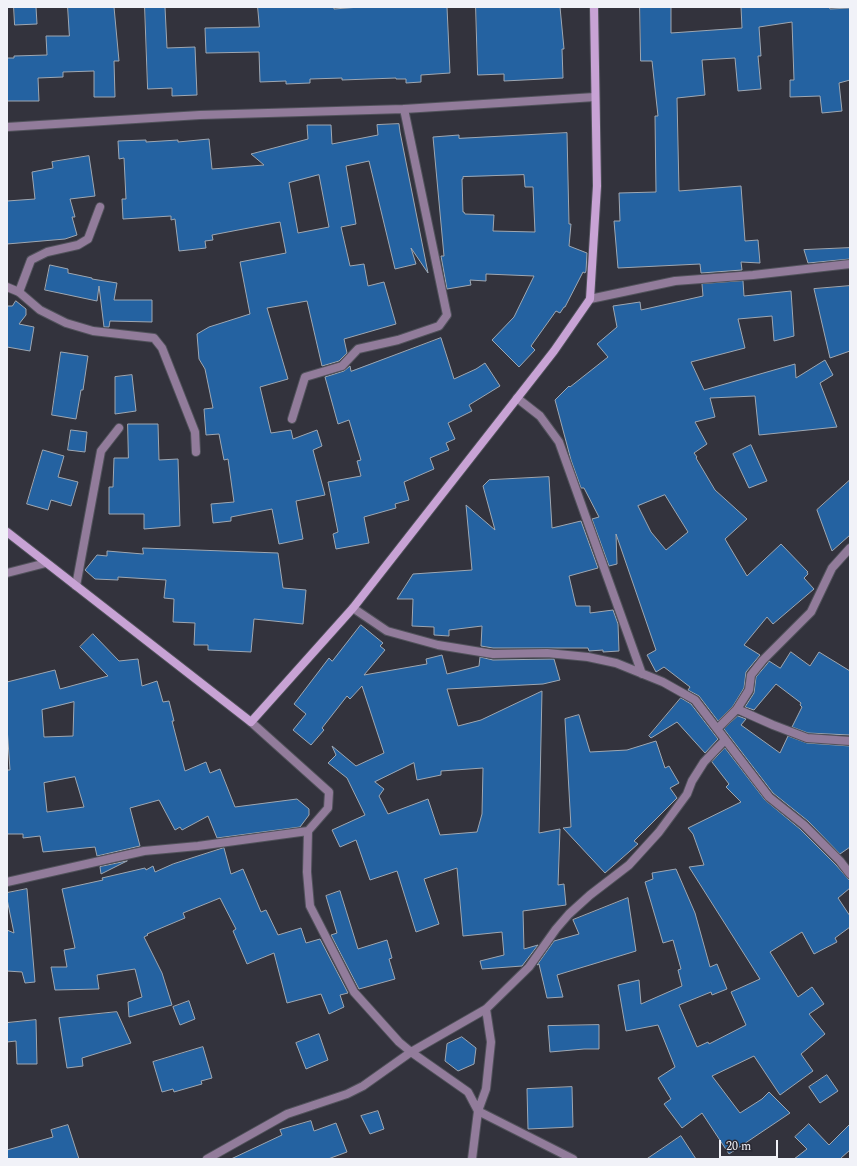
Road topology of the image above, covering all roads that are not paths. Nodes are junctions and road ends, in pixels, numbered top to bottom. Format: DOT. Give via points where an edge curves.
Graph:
graph roads {
  1 [pos="594,7"];
  2 [pos="595,97"];
  3 [pos="404,109"];
  4 [pos="7,127"];
  5 [pos="100,207"];
  6 [pos="850,264"];
  7 [pos="7,287"];
  8 [pos="19,292"];
  9 [pos="590,299"];
  10 [pos="517,398"];
  11 [pos="292,419"];
  12 [pos="119,428"];
  13 [pos="196,452"];
  14 [pos="7,532"];
  15 [pos="850,548"];
  16 [pos="46,563"];
  17 [pos="7,573"];
  18 [pos="76,586"];
  19 [pos="353,608"];
  20 [pos="642,674"];
  21 [pos="737,709"];
  22 [pos="252,722"];
  23 [pos="717,729"];
  24 [pos="725,740"];
  25 [pos="850,741"];
  26 [pos="308,831"];
  27 [pos="850,874"];
  28 [pos="7,882"];
  29 [pos="486,1008"];
  30 [pos="410,1052"];
  31 [pos="478,1110"];
  32 [pos="207,1159"];
  33 [pos="472,1159"];
  34 [pos="573,1159"];
  1 -- 2 [label="street"];
  2 -- 3 [label="street"];
  2 -- 9 [label="street" via="597,186"];
  3 -- 4 [label="street" via="200,115"];
  3 -- 11 [label="street" via="447,315 439,326 398,340 358,349 342,366 305,377"];
  5 -- 8 [label="street" via="88,239 78,245 47,252 31,260"];
  6 -- 9 [label="street" via="675,281"];
  7 -- 8 [label="street"];
  8 -- 13 [label="street" via="40,310 66,323 93,331 154,338 162,348 195,432"];
  9 -- 10 [label="street"];
  10 -- 19 [label="street"];
  10 -- 20 [label="street" via="540,416 559,442"];
  12 -- 18 [label="street" via="101,451"];
  14 -- 16 [label="street"];
  15 -- 21 [label="street" via="832,568 811,612 751,675 749,690"];
  16 -- 17 [label="street"];
  16 -- 18 [label="street"];
  18 -- 22 [label="street"];
  19 -- 20 [label="street" via="387,631 438,645 493,654 547,653 588,657 616,663"];
  19 -- 22 [label="street"];
  20 -- 23 [label="street" via="695,700"];
  21 -- 23 [label="street"];
  21 -- 25 [label="street" via="807,738"];
  22 -- 26 [label="street" via="329,792 328,808"];
  23 -- 24 [label="street"];
  24 -- 27 [label="street" via="769,797 804,825"];
  24 -- 29 [label="street" via="704,762 687,794 659,832 629,865 569,914 529,967"];
  26 -- 28 [label="street" via="144,851"];
  26 -- 30 [label="street" via="307,872 310,906 354,992"];
  29 -- 30 [label="street"];
  29 -- 31 [label="street" via="491,1042 486,1089"];
  30 -- 31 [label="street" via="468,1092"];
  30 -- 32 [label="street" via="347,1094 287,1114"];
  31 -- 33 [label="street"];
  31 -- 34 [label="street"];
}
